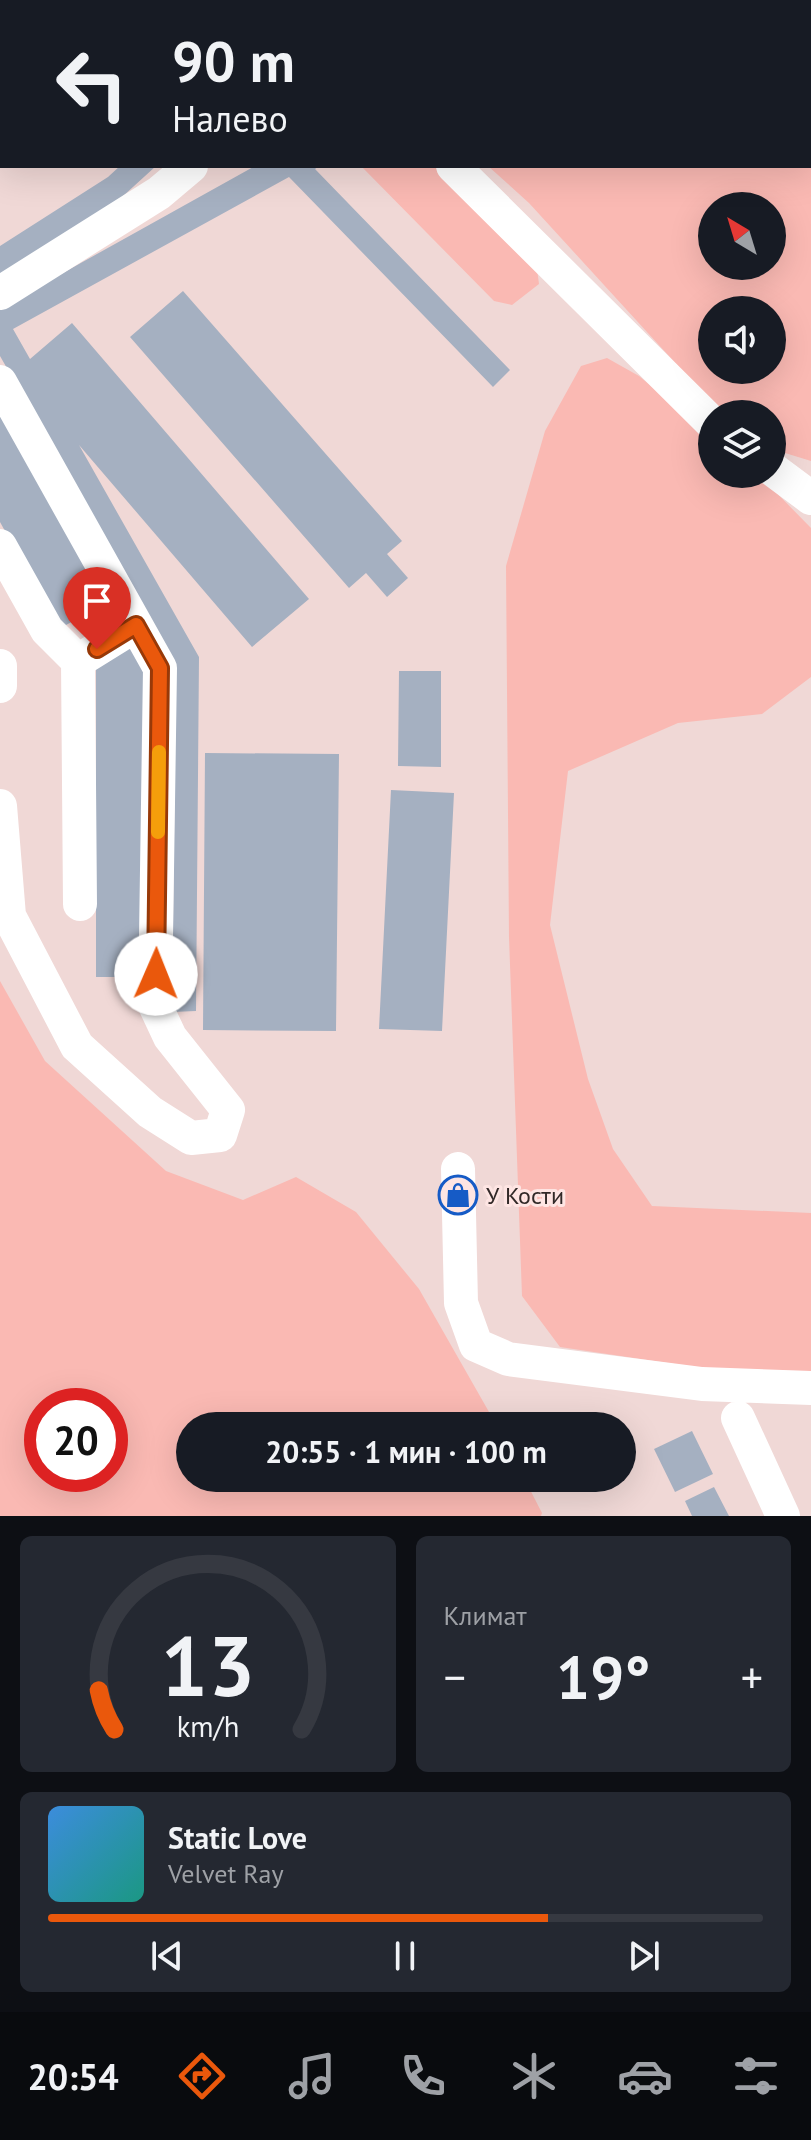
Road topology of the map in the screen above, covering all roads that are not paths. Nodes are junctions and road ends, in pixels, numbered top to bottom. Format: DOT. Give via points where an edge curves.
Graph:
graph roads {
  1 [pos="189,168"];
  2 [pos="455,168"];
  3 [pos="0,293"];
  4 [pos="0,382"];
  5 [pos="698,409"];
  6 [pos="786,479"];
  7 [pos="811,498"];
  8 [pos="0,546"];
  9 [pos="136,625"];
  10 [pos="78,661"];
  11 [pos="0,666"];
  12 [pos="0,686"];
  13 [pos="0,806"];
  14 [pos="80,904"];
  15 [pos="458,1169"];
  16 [pos="811,1388"];
  17 [pos="738,1418"];
  18 [pos="783,1516"];
  1 -- 3 [label="lane" via="159,193"];
  2 -- 5 [label="lane"];
  4 -- 9 [label="lane"];
  6 -- 7 [label="lane"];
  8 -- 10 [label="lane" via="47,630"];
  9 -- 10 [label="lane"];
  9 -- 13 [label="lane" via="160,668 155,1005 170,1037 228,1110 220,1135 191,1138 150,1112 77,1046 9,916"];
  10 -- 14 [label="lane"];
  11 -- 12 [label="lane"];
  15 -- 16 [label="lane" via="461,1303 476,1345 508,1359 702,1384"];
  17 -- 18 [label="lane"];
}
